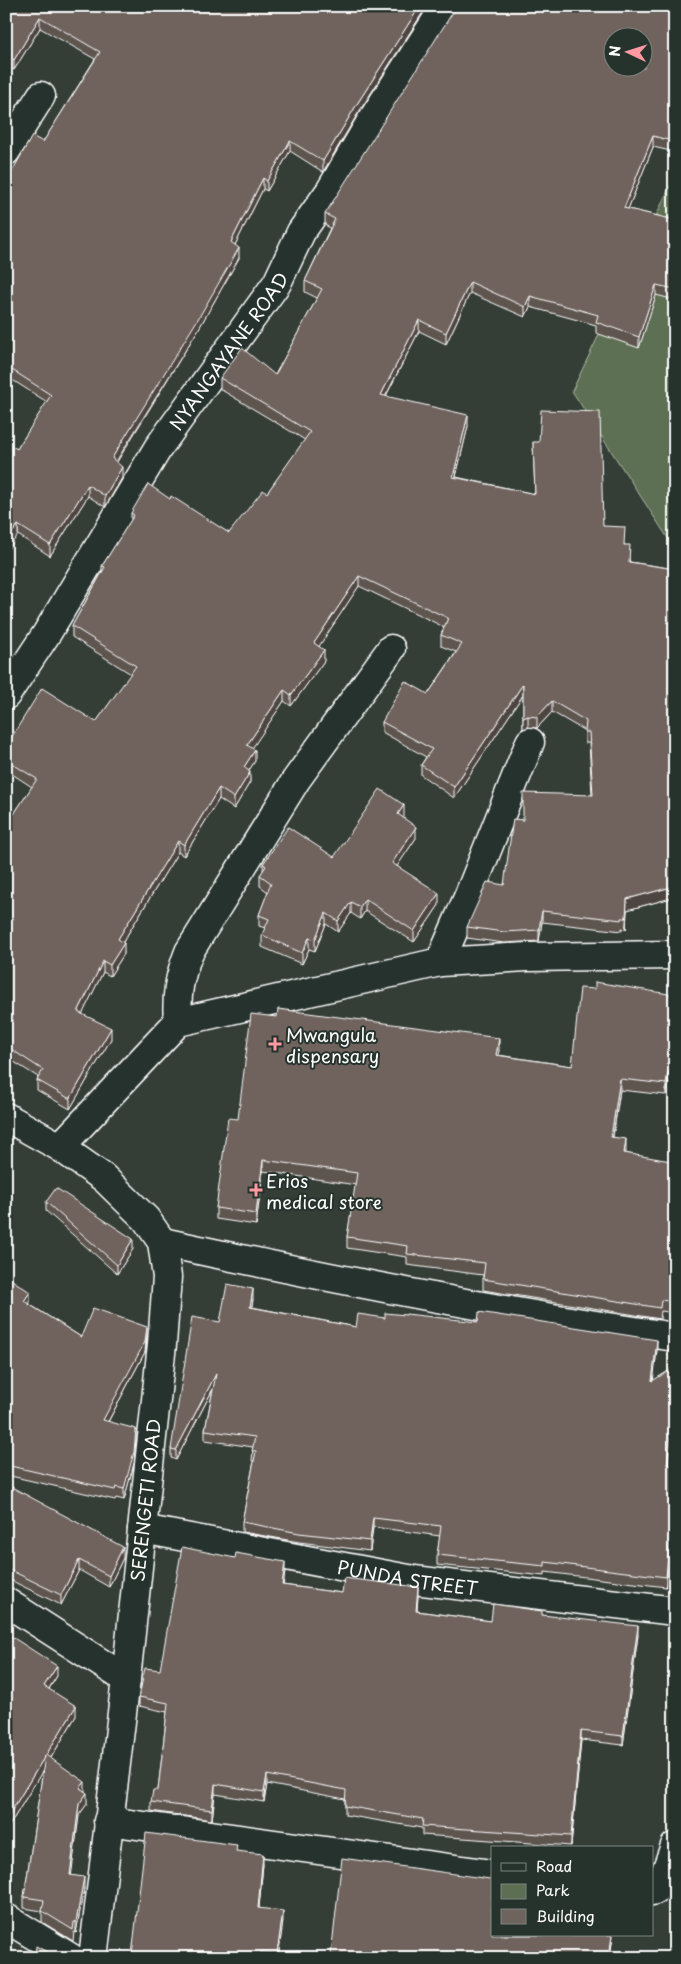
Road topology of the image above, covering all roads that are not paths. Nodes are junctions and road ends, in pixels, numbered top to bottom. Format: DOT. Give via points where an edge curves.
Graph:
graph roads {
  1 [pos="450,6"];
  2 [pos="41,96"];
  3 [pos="6,151"];
  4 [pos="391,649"];
  5 [pos="6,695"];
  6 [pos="530,742"];
  7 [pos="675,956"];
  8 [pos="440,962"];
  9 [pos="178,1022"];
  10 [pos="6,1117"];
  11 [pos="60,1147"];
  12 [pos="162,1242"];
  13 [pos="675,1337"];
  14 [pos="142,1529"];
  15 [pos="6,1602"];
  16 [pos="675,1611"];
  17 [pos="126,1679"];
  18 [pos="108,1821"];
  19 [pos="675,1846"];
  20 [pos="491,1874"];
  21 [pos="654,1890"];
  22 [pos="6,1918"];
  23 [pos="71,1958"];
  24 [pos="93,1958"];
  1 -- 5 [label="street, NYANGAYANE ROAD" via="439,16 301,232 277,283 158,448"];
  2 -- 3 [label="street"];
  4 -- 9 [label="street" via="296,780 189,952 180,974 176,998"];
  6 -- 8 [label="street"];
  7 -- 8 [label="street" via="527,957"];
  8 -- 9 [label="street"];
  9 -- 11 [label="street"];
  10 -- 11 [label="street, SERENGETI ROAD"];
  11 -- 12 [label="street, SERENGETI ROAD" via="104,1178 146,1219"];
  12 -- 13 [label="street" via="381,1289"];
  12 -- 14 [label="street, SERENGETI ROAD" via="167,1277"];
  14 -- 16 [label="street, PUNDA STREET" via="414,1580"];
  14 -- 17 [label="street, SERENGETI ROAD"];
  15 -- 17 [label="street"];
  17 -- 18 [label="street, SERENGETI ROAD"];
  18 -- 20 [label="street"];
  18 -- 24 [label="street, SERENGETI ROAD"];
  19 -- 21 [label="street" via="665,1874"];
  22 -- 23 [label="street"];
}
